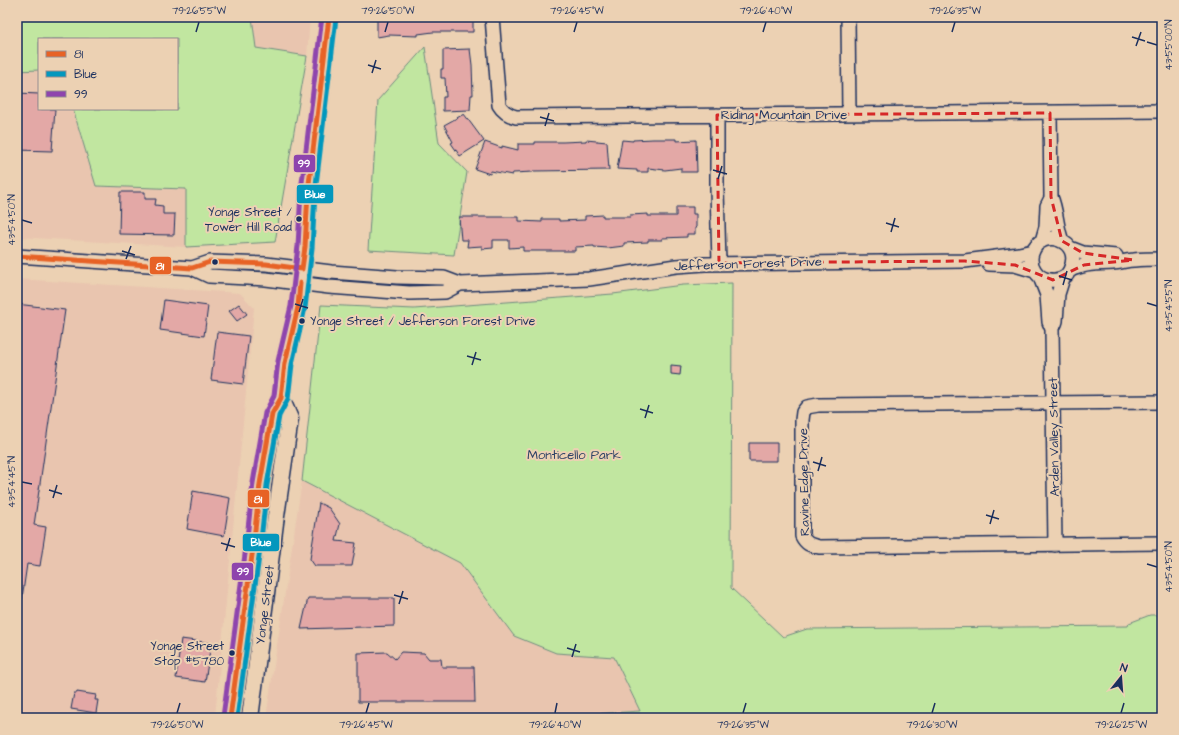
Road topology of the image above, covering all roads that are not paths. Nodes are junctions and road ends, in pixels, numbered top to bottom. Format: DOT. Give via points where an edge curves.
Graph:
graph roads {
  1 [pos="329,17"];
  2 [pos="492,17"];
  3 [pos="848,17"];
  4 [pos="1162,111"];
  5 [pos="1050,113"];
  6 [pos="849,114"];
  7 [pos="718,115"];
  8 [pos="1051,197"];
  9 [pos="1066,244"];
  10 [pos="1037,246"];
  11 [pos="17,256"];
  12 [pos="1162,259"];
  13 [pos="1133,260"];
  14 [pos="965,261"];
  15 [pos="719,263"];
  16 [pos="1037,274"];
  17 [pos="1066,274"];
  18 [pos="301,276"];
  19 [pos="1052,329"];
  20 [pos="281,398"];
  21 [pos="1162,402"];
  22 [pos="1053,403"];
  23 [pos="1162,543"];
  24 [pos="1054,545"];
  25 [pos="250,716"];
  26 [pos="230,718"];
  1 -- 18 [label="main road, Yonge Street" via="308,192"];
  2 -- 7 [label="street, Riding Mountain Drive" via="498,105 508,115"];
  3 -- 6 [label="street"];
  4 -- 5 [label="street, Riding Mountain Drive"];
  5 -- 6 [label="street, Riding Mountain Drive"];
  5 -- 8 [label="street"];
  6 -- 7 [label="street, Riding Mountain Drive"];
  7 -- 15 [label="street"];
  8 -- 9 [label="street" via="1058,231"];
  8 -- 10 [label="street" via="1047,206 1046,227"];
  9 -- 10 [label="street" via="1052,238"];
  9 -- 13 [label="street" via="1083,253"];
  9 -- 17 [label="street" via="1073,255 1073,260"];
  10 -- 14 [label="street, Jefferson Forest Drive" via="1019,254"];
  10 -- 16 [label="street" via="1031,261"];
  11 -- 18 [label="street, Jefferson Forest Drive" via="192,268 209,276 266,279"];
  12 -- 13 [label="street"];
  13 -- 17 [label="street" via="1084,265"];
  14 -- 15 [label="street, Jefferson Forest Drive"];
  14 -- 16 [label="street, Jefferson Forest Drive" via="1016,265"];
  15 -- 18 [label="street, Jefferson Forest Drive" via="676,266 589,279 460,284 445,292 409,293 329,287"];
  16 -- 17 [label="street" via="1050,280 1058,280"];
  16 -- 19 [label="street, Arden Valley Street" via="1047,295"];
  17 -- 19 [label="street, Arden Valley Street" via="1058,294 1056,321"];
  18 -- 20 [label="main road, Yonge Street" via="298,307 285,363"];
  19 -- 22 [label="street, Arden Valley Street"];
  20 -- 25 [label="main road, Yonge Street" via="290,419"];
  20 -- 26 [label="main road, Yonge Street" via="272,414 260,484 254,548"];
  21 -- 22 [label="street"];
  22 -- 24 [label="street, Arden Valley Street"];
  22 -- 24 [label="street, Ravine Edge Drive" via="807,407 802,420 802,536 805,542 819,547"];
  23 -- 24 [label="street, Ravine Edge Drive"];
}
